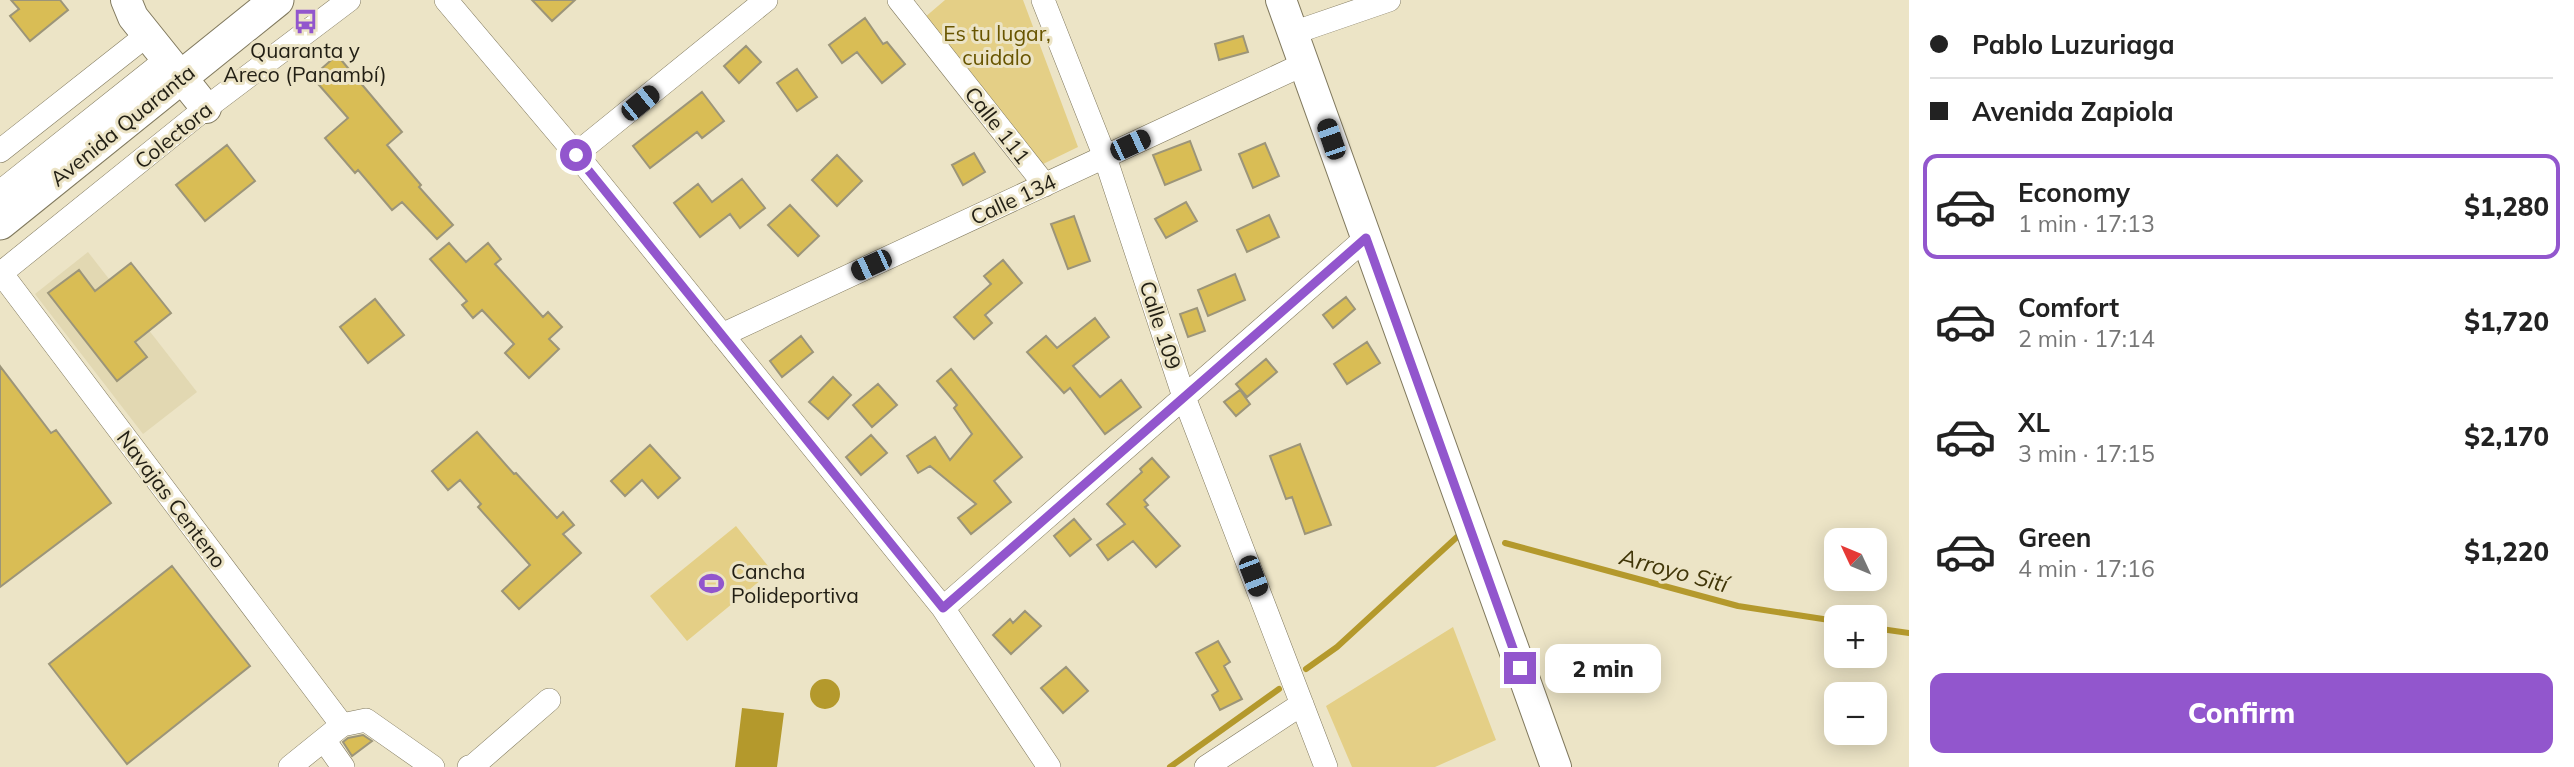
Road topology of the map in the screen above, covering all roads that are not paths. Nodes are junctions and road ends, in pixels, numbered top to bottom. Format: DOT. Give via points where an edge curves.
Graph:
graph roads {
  1 [pos="103,0"];
  2 [pos="277,0"];
  3 [pos="349,0"];
  4 [pos="446,0"];
  5 [pos="766,0"];
  6 [pos="899,0"];
  7 [pos="1044,0"];
  8 [pos="1281,0"];
  9 [pos="1389,0"];
  10 [pos="137,15"];
  11 [pos="1293,33"];
  12 [pos="1304,64"];
  13 [pos="174,68"];
  14 [pos="206,108"];
  15 [pos="0,151"];
  16 [pos="576,155"];
  17 [pos="1105,157"];
  18 [pos="1045,185"];
  19 [pos="0,192"];
  20 [pos="0,223"];
  21 [pos="1366,238"];
  22 [pos="1,274"];
  23 [pos="722,335"];
  24 [pos="1184,397"];
  25 [pos="943,608"];
  26 [pos="549,700"];
  27 [pos="1302,704"];
  28 [pos="342,726"];
  29 [pos="324,740"];
  30 [pos="290,767"];
  31 [pos="343,767"];
  32 [pos="433,767"];
  33 [pos="469,767"];
  34 [pos="1049,767"];
  35 [pos="1206,767"];
  36 [pos="1326,767"];
  37 [pos="1556,767"];
  1 -- 10 [label="main road"];
  2 -- 13 [label="highway, Avenida Quaranta"];
  3 -- 14 [label="street, Colectora"];
  4 -- 16 [label="street"];
  5 -- 16 [label="street"];
  6 -- 18 [label="street, Calle 111"];
  7 -- 17 [label="street, Calle 109"];
  8 -- 11 [label="main road"];
  9 -- 11 [label="street"];
  10 -- 13 [label="main road"];
  10 -- 15 [label="street"];
  11 -- 12 [label="main road"];
  12 -- 17 [label="street, Calle 134"];
  12 -- 21 [label="main road"];
  13 -- 14 [label="main road"];
  13 -- 19 [label="street"];
  13 -- 20 [label="highway, Avenida Quaranta"];
  14 -- 22 [label="street, Colectora"];
  16 -- 23 [label="street"];
  17 -- 18 [label="street, Calle 134"];
  17 -- 24 [label="street, Calle 109"];
  18 -- 23 [label="street, Calle 134"];
  21 -- 24 [label="street"];
  21 -- 37 [label="main road"];
  22 -- 28 [label="street, Navajas Centeno"];
  23 -- 25 [label="street"];
  24 -- 25 [label="street"];
  24 -- 27 [label="street, Calle 109"];
  25 -- 34 [label="street"];
  26 -- 33 [label="street"];
  27 -- 35 [label="street"];
  27 -- 36 [label="street, Calle 109"];
  28 -- 29 [label="street"];
  28 -- 32 [label="street" via="366,720"];
  29 -- 30 [label="street"];
  29 -- 31 [label="street"];
}
